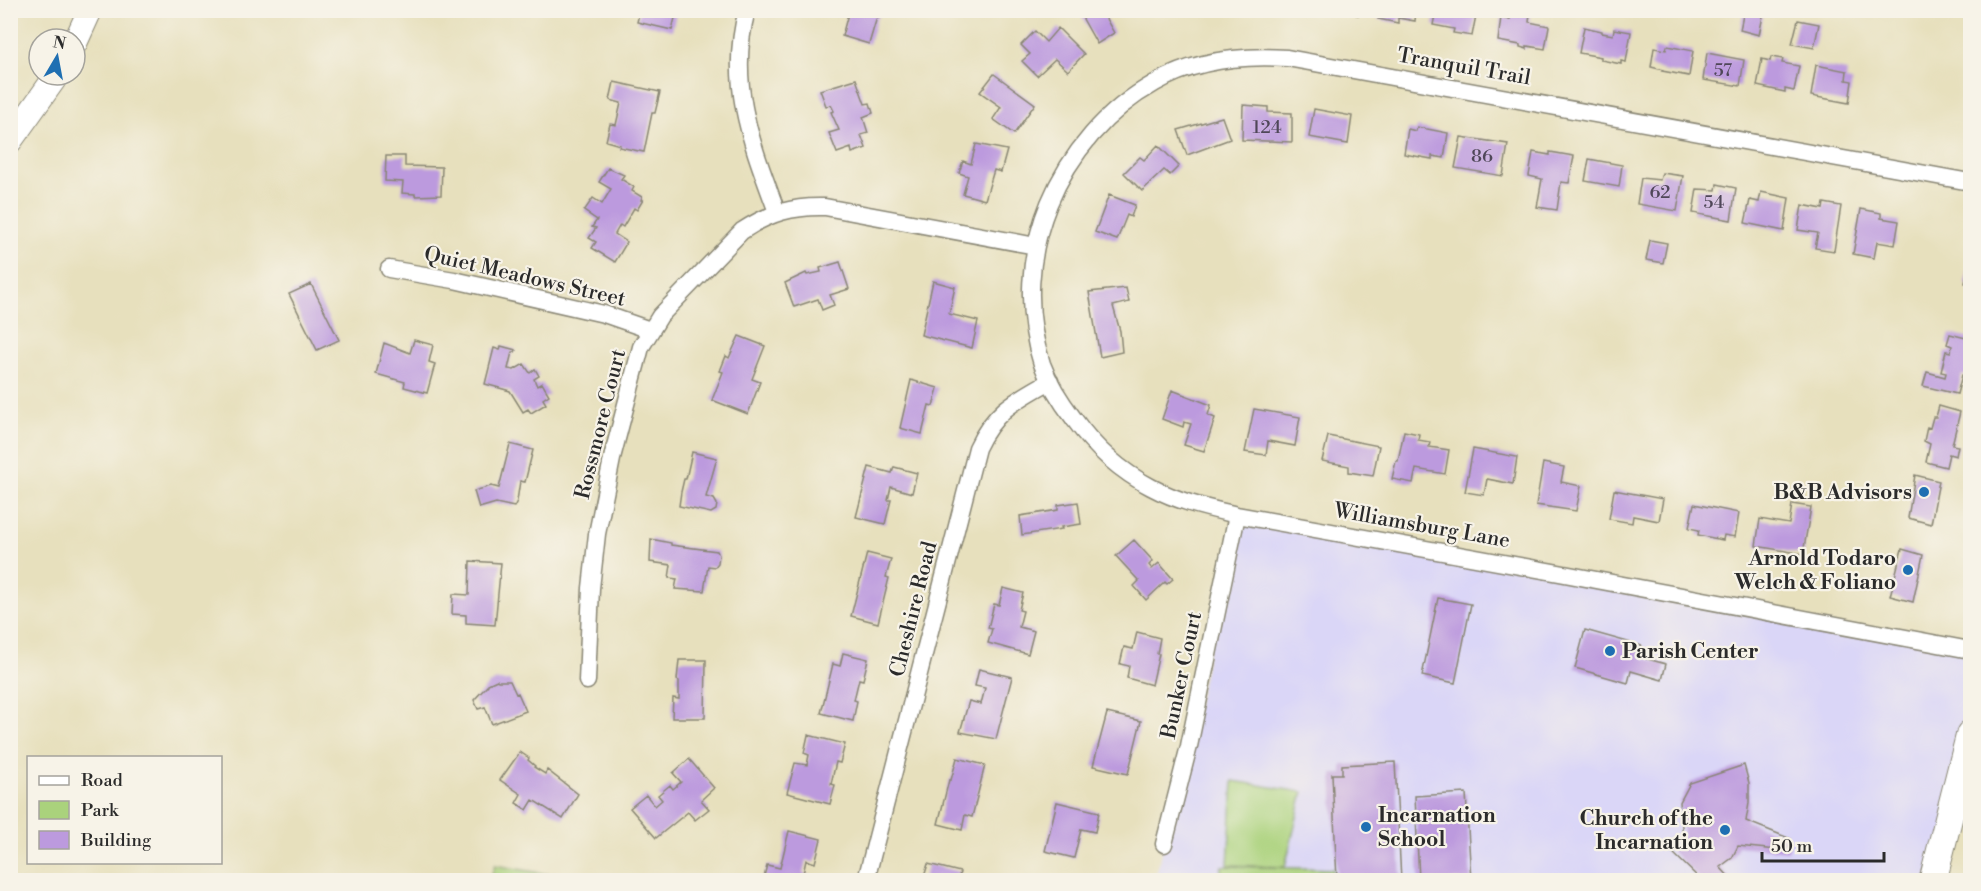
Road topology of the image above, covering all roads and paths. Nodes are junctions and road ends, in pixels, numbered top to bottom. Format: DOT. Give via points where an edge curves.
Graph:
graph roads {
  1 [pos="90,10"];
  2 [pos="747,10"];
  3 [pos="82,27"];
  4 [pos="48,87"];
  5 [pos="10,141"];
  6 [pos="1971,182"];
  7 [pos="777,212"];
  8 [pos="1036,246"];
  9 [pos="388,269"];
  10 [pos="650,330"];
  11 [pos="1050,381"];
  12 [pos="1237,515"];
  13 [pos="1971,650"];
  14 [pos="587,681"];
  15 [pos="1971,734"];
  16 [pos="1164,844"];
  17 [pos="866,880"];
  18 [pos="1933,880"];
  1 -- 3 [label="street"];
  2 -- 7 [label="street" via="739,51 742,99 748,133"];
  4 -- 5 [label="street"];
  6 -- 8 [label="street, Tranquil Trail" via="1308,61 1260,56 1207,63 1172,75 1112,113 1067,166 1051,196"];
  7 -- 8 [label="street, Rossmore Court" via="825,207"];
  7 -- 10 [label="street, Rossmore Court" via="742,231"];
  8 -- 11 [label="street, Williamsburg Lane" via="1032,306 1042,364"];
  9 -- 10 [label="street, Quiet Meadows Street" via="604,314"];
  10 -- 14 [label="street, Rossmore Court" via="634,368 597,534"];
  11 -- 12 [label="street, Williamsburg Lane" via="1081,430 1126,472 1174,498"];
  11 -- 17 [label="street, Cheshire Road" via="1011,403 994,419 977,448"];
  12 -- 13 [label="street, Williamsburg Lane"];
  12 -- 16 [label="street, Bunker Court" via="1189,746"];
  15 -- 18 [label="main road"];
}
